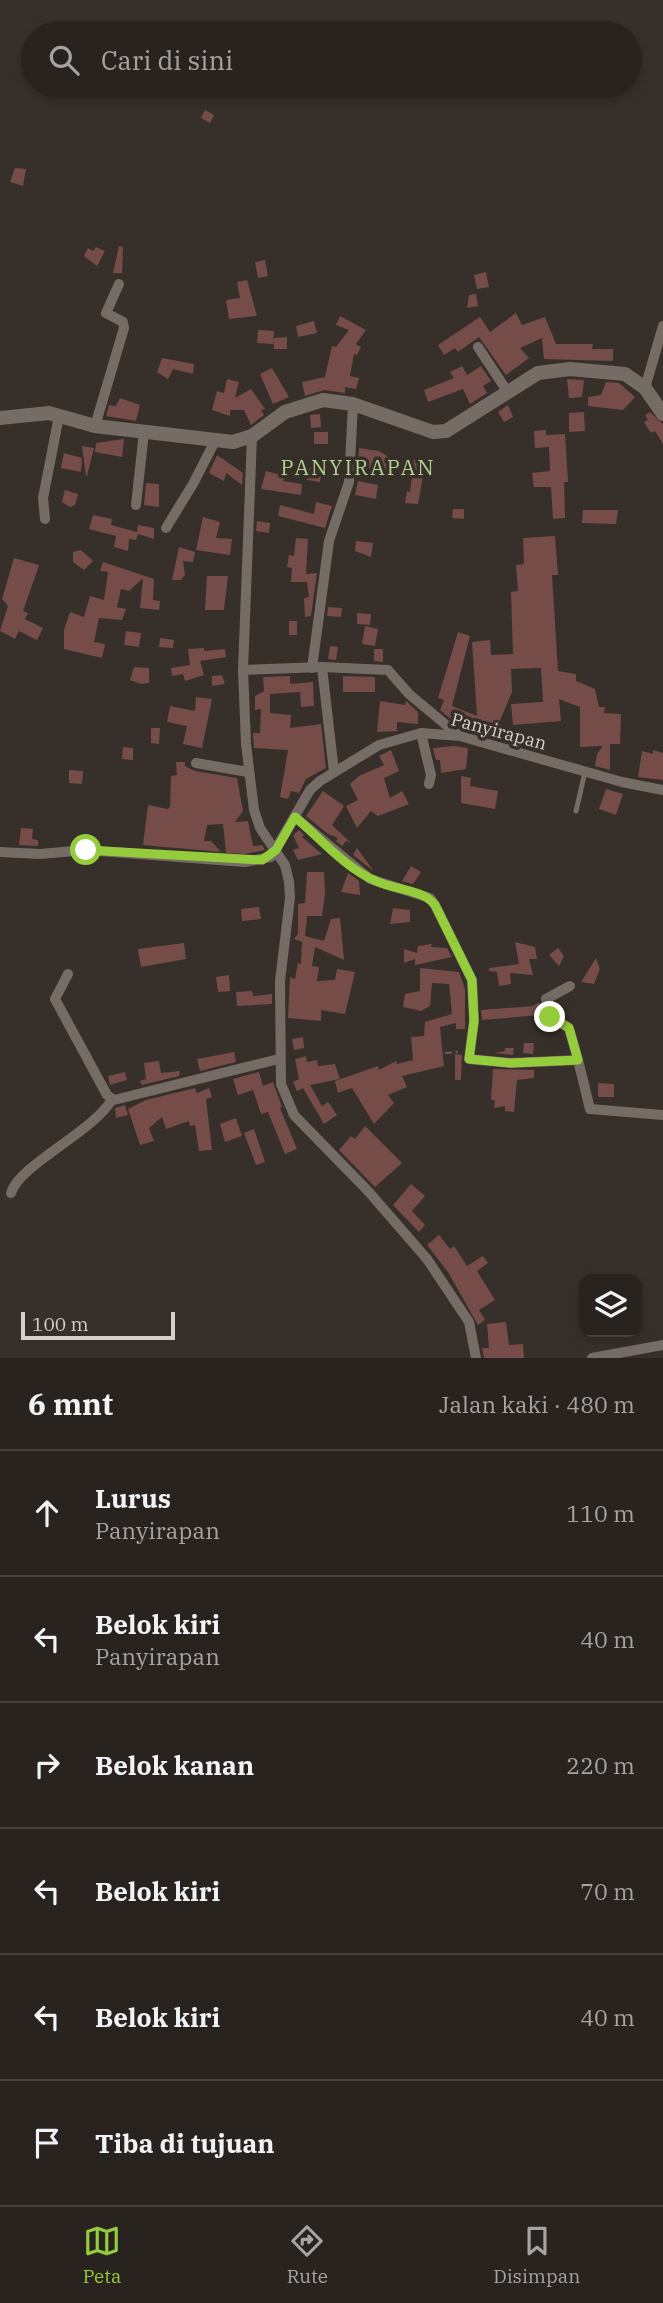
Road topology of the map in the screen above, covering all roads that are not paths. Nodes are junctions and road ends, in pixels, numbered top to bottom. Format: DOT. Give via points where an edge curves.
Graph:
graph roads {
  1 [pos="119,284"];
  2 [pos="663,326"];
  3 [pos="478,347"];
  4 [pos="645,388"];
  5 [pos="507,391"];
  6 [pos="353,404"];
  7 [pos="663,414"];
  8 [pos="59,416"];
  9 [pos="1,418"];
  10 [pos="95,426"];
  11 [pos="144,432"];
  12 [pos="252,436"];
  13 [pos="215,441"];
  14 [pos="136,505"];
  15 [pos="44,519"];
  16 [pos="166,528"];
  17 [pos="317,668"];
  18 [pos="243,670"];
  19 [pos="421,733"];
  20 [pos="460,736"];
  21 [pos="197,764"];
  22 [pos="248,772"];
  23 [pos="334,772"];
  24 [pos="585,772"];
  25 [pos="429,784"];
  26 [pos="663,790"];
  27 [pos="576,811"];
  28 [pos="295,817"];
  29 [pos="276,850"];
  30 [pos="0,852"];
  31 [pos="68,974"];
  32 [pos="570,986"];
  33 [pos="279,1059"];
  34 [pos="578,1060"];
  35 [pos="112,1099"];
  36 [pos="663,1115"];
  37 [pos="11,1193"];
  38 [pos="663,1345"];
  39 [pos="476,1358"];
  40 [pos="592,1358"];
  1 -- 10 [label="street" via="106,313 123,322 124,328"];
  2 -- 4 [label="street"];
  3 -- 5 [label="street"];
  4 -- 5 [label="street" via="620,372 570,369 538,373"];
  4 -- 7 [label="street"];
  5 -- 6 [label="street" via="460,425 440,432"];
  6 -- 12 [label="street" via="323,400 308,404 269,421"];
  6 -- 17 [label="street" via="349,482 329,541"];
  8 -- 9 [label="street"];
  8 -- 10 [label="street"];
  8 -- 15 [label="street" via="43,498"];
  10 -- 11 [label="street"];
  11 -- 13 [label="street"];
  11 -- 14 [label="street"];
  12 -- 13 [label="street" via="236,442"];
  12 -- 18 [label="street"];
  13 -- 16 [label="street"];
  17 -- 18 [label="street"];
  17 -- 20 [label="street" via="386,669 426,710"];
  17 -- 23 [label="street"];
  18 -- 22 [label="street"];
  19 -- 20 [label="street, Panyirapan"];
  19 -- 23 [label="street, Panyirapan" via="379,745"];
  19 -- 25 [label="street"];
  20 -- 24 [label="street, Panyirapan"];
  21 -- 22 [label="street"];
  22 -- 29 [label="street" via="260,828"];
  23 -- 28 [label="street, Panyirapan" via="310,790"];
  24 -- 26 [label="street, Panyirapan"];
  24 -- 27 [label="lane"];
  28 -- 29 [label="street, Panyirapan"];
  28 -- 34 [label="street" via="358,872 378,883 425,896 435,905 472,980 472,1061"];
  29 -- 30 [label="street" via="265,860 245,862 94,850"];
  29 -- 33 [label="street" via="285,866 290,898 282,961"];
  31 -- 35 [label="street" via="55,999"];
  32 -- 34 [label="street" via="546,999 549,1015 569,1028"];
  33 -- 35 [label="street"];
  33 -- 39 [label="street" via="281,1084 294,1115 428,1259 469,1322"];
  34 -- 36 [label="street" via="590,1109"];
  35 -- 37 [label="street" via="57,1150 18,1178"];
  38 -- 40 [label="street"];
}
